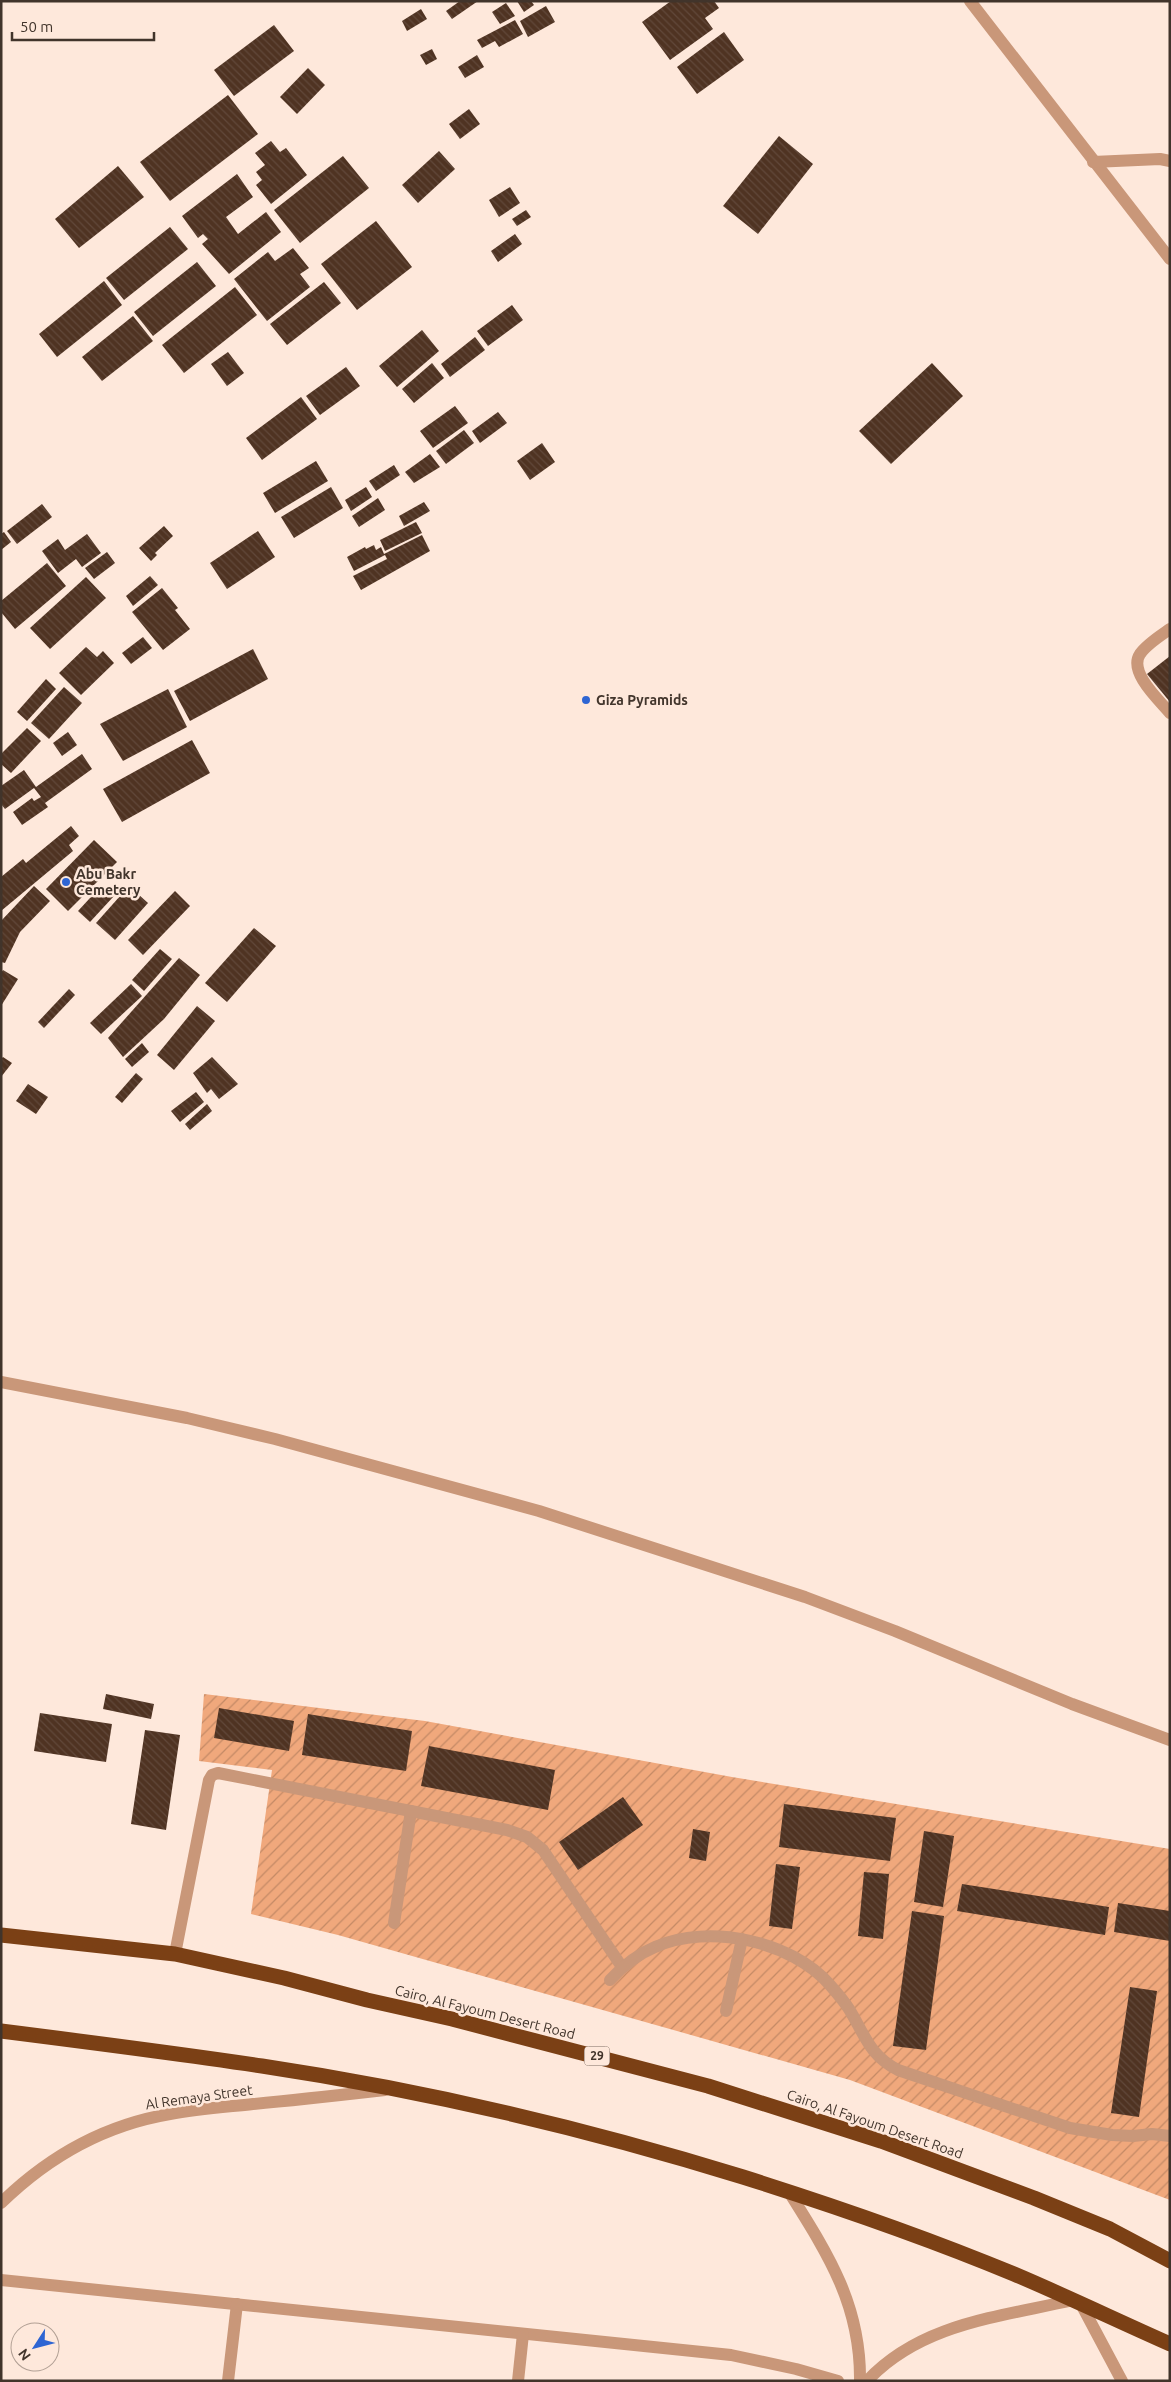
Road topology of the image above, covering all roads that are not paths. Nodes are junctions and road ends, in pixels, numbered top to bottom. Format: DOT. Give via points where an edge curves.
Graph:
graph roads {
  1 [pos="970,1"];
  2 [pos="1170,161"];
  3 [pos="1093,162"];
  4 [pos="1170,259"];
  5 [pos="1170,629"];
  6 [pos="1170,713"];
  7 [pos="1,1382"];
  8 [pos="1170,1740"];
  9 [pos="412,1811"];
  10 [pos="394,1923"];
  11 [pos="1,1935"];
  12 [pos="742,1939"];
  13 [pos="174,1954"];
  14 [pos="622,1967"];
  15 [pos="610,1980"];
  16 [pos="726,2011"];
  17 [pos="1,2031"];
  18 [pos="394,2089"];
  19 [pos="1170,2136"];
  20 [pos="789,2192"];
  21 [pos="1,2203"];
  22 [pos="1170,2261"];
  23 [pos="1,2280"];
  24 [pos="1077,2302"];
  25 [pos="237,2304"];
  26 [pos="523,2334"];
  27 [pos="1170,2344"];
  28 [pos="228,2381"];
  29 [pos="518,2381"];
  30 [pos="838,2381"];
  31 [pos="860,2381"];
  32 [pos="867,2381"];
  33 [pos="1122,2381"];
  1 -- 3 [label="street"];
  2 -- 3 [label="street"];
  3 -- 4 [label="street"];
  5 -- 6 [label="street" via="1142,652 1136,665 1139,675"];
  7 -- 8 [label="street" via="187,1418 539,1510 805,1597"];
  9 -- 10 [label="street"];
  9 -- 13 [label="street" via="221,1773 212,1775"];
  9 -- 14 [label="street" via="508,1830 535,1843 543,1850"];
  11 -- 13 [label="highway, Cairo, Al Fayoum Desert Road / 29"];
  12 -- 14 [label="street" via="692,1938 656,1946"];
  12 -- 16 [label="street"];
  12 -- 19 [label="street" via="781,1949 829,1983 849,2008 874,2054 898,2070 1070,2128 1112,2135"];
  13 -- 22 [label="highway, Cairo, Al Fayoum Desert Road / 29" via="554,2044 795,2112 1034,2198 1110,2229"];
  14 -- 15 [label="street"];
  17 -- 18 [label="highway" via="264,2066"];
  18 -- 20 [label="highway" via="646,2149"];
  18 -- 21 [label="street, Al Remaya Street" via="189,2111 142,2120 106,2132 63,2154"];
  20 -- 24 [label="highway" via="931,2241"];
  20 -- 31 [label="street" via="828,2255 847,2297 858,2342"];
  23 -- 25 [label="street"];
  24 -- 27 [label="highway"];
  24 -- 32 [label="street" via="971,2322 937,2333 898,2354"];
  24 -- 33 [label="street"];
  25 -- 26 [label="street"];
  25 -- 28 [label="street"];
  26 -- 29 [label="street"];
  26 -- 30 [label="street" via="731,2355"];
}
